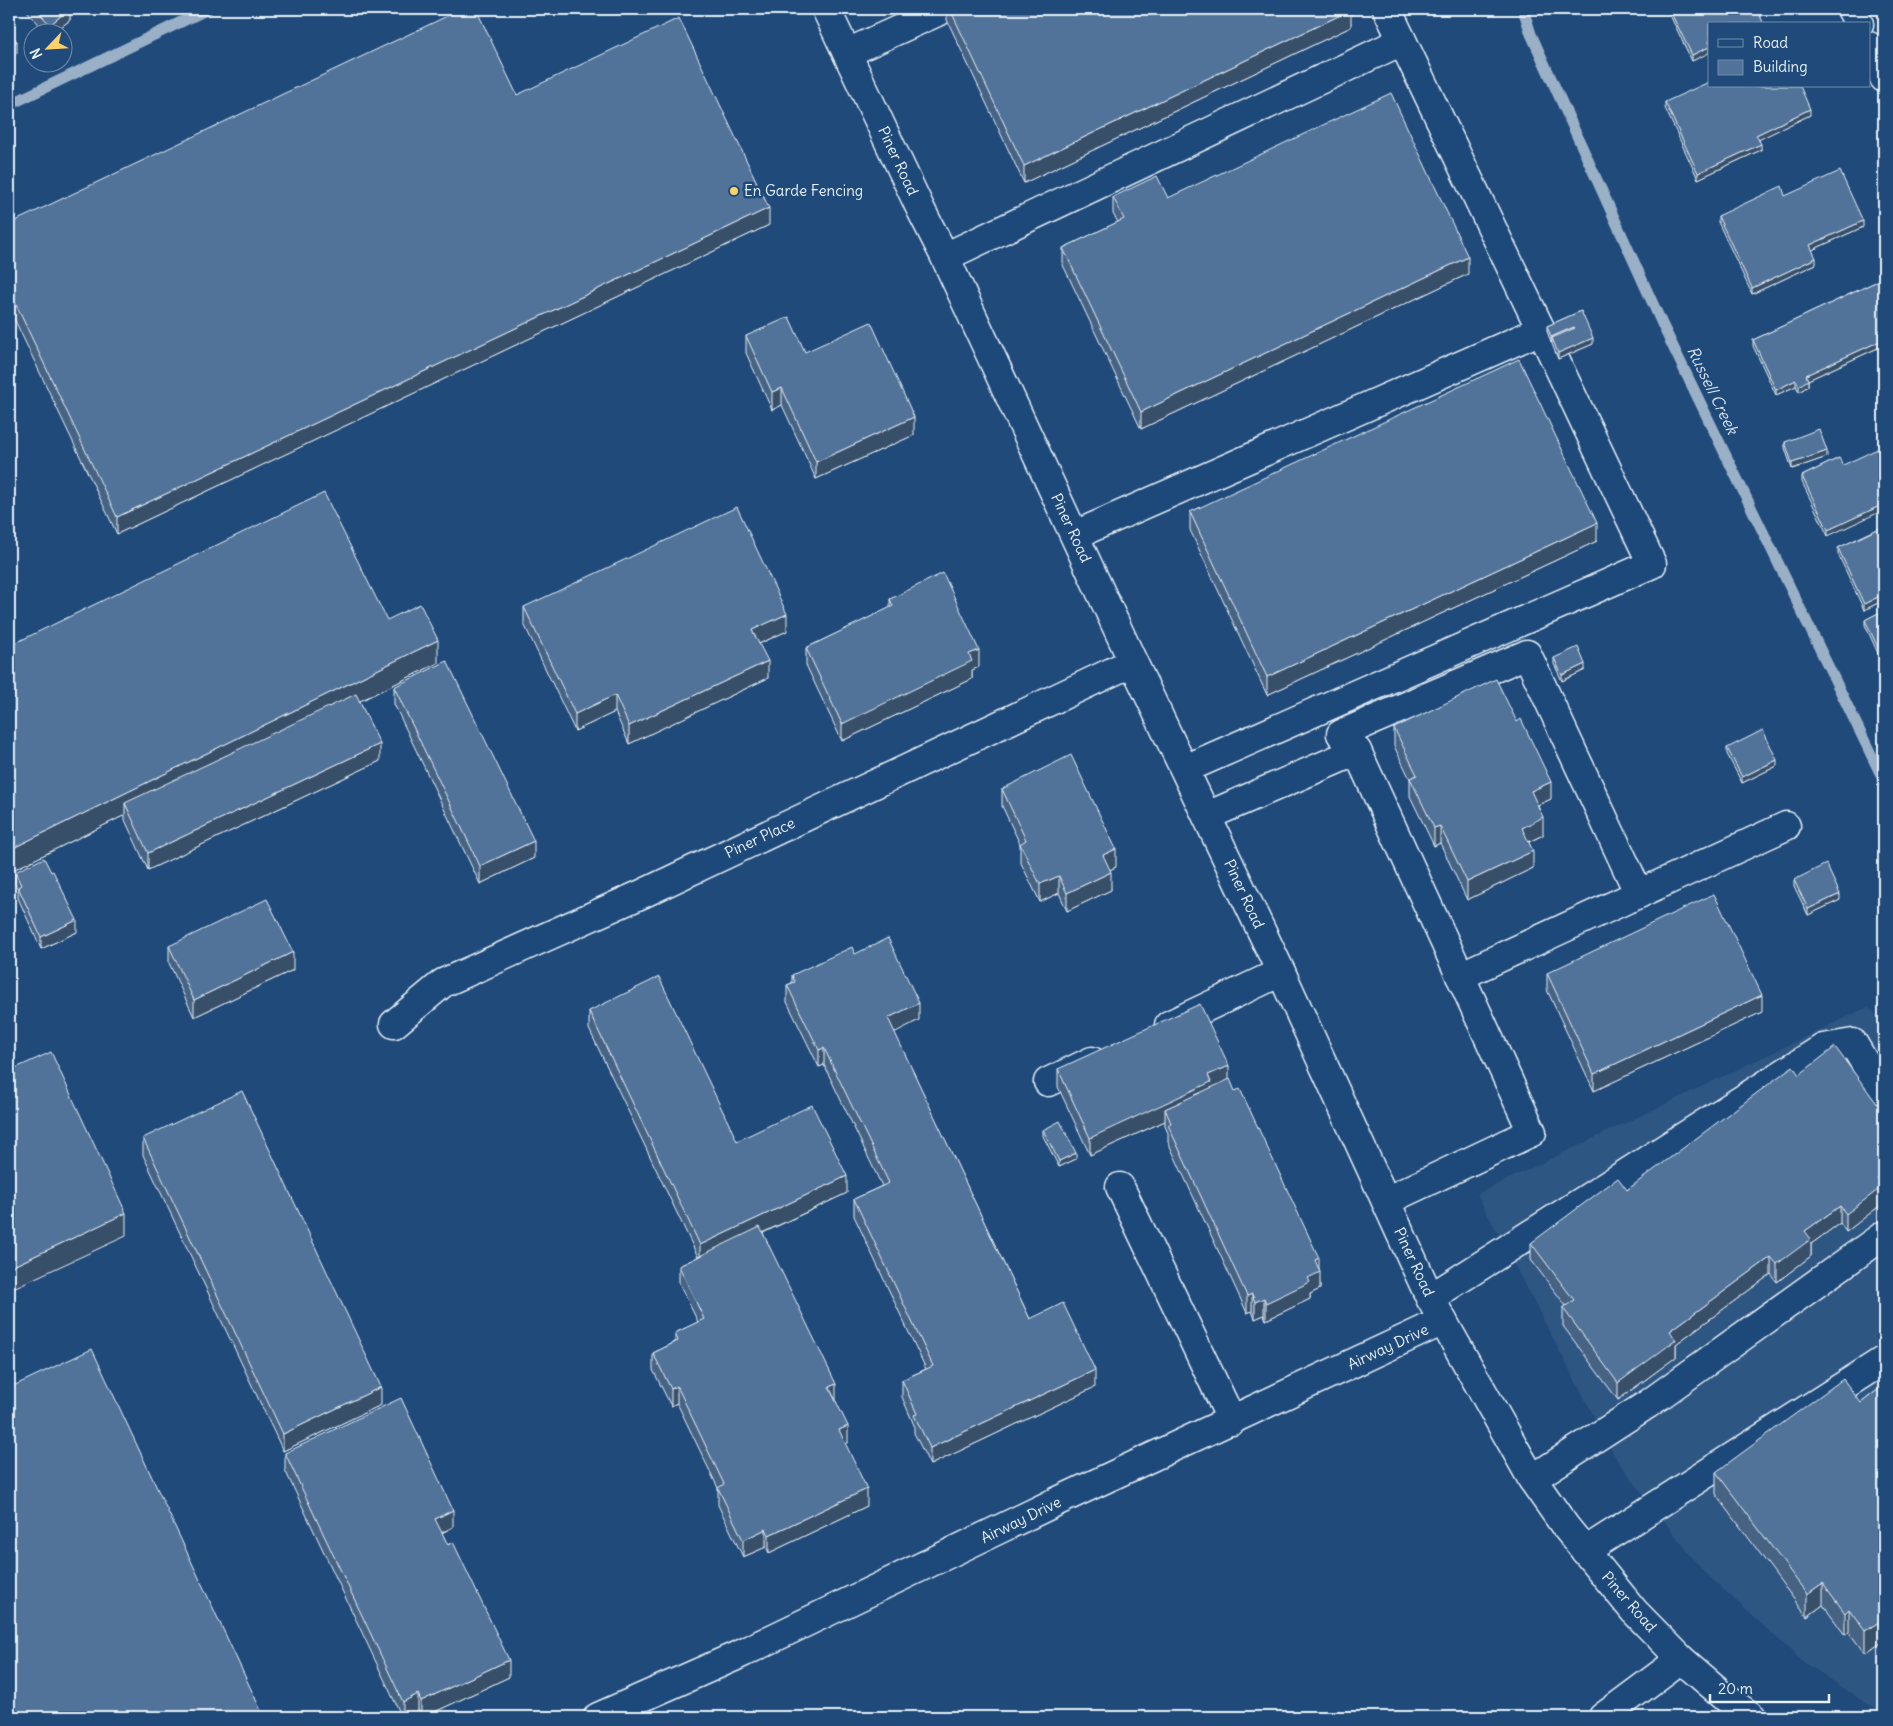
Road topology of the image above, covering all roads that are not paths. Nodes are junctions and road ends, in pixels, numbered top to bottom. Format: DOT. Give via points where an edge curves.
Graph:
graph roads {
  1 [pos="826,9"];
  2 [pos="944,9"];
  3 [pos="1387,9"];
  4 [pos="1852,9"];
  5 [pos="1858,22"];
  6 [pos="1402,40"];
  7 [pos="1870,48"];
  8 [pos="847,53"];
  9 [pos="1884,78"];
  10 [pos="945,257"];
  11 [pos="1541,330"];
  12 [pos="1075,535"];
  13 [pos="1134,662"];
  14 [pos="1357,751"];
  15 [pos="1185,769"];
  16 [pos="1207,816"];
  17 [pos="1786,826"];
  18 [pos="1639,894"];
  19 [pos="1281,972"];
  20 [pos="1460,976"];
  21 [pos="394,1024"];
  22 [pos="1144,1036"];
  23 [pos="1118,1049"];
  24 [pos="1048,1082"];
  25 [pos="1884,1095"];
  26 [pos="1120,1186"];
  27 [pos="1386,1201"];
  28 [pos="1884,1235"];
  29 [pos="1437,1309"];
  30 [pos="1884,1360"];
  31 [pos="1232,1421"];
  32 [pos="1532,1479"];
  33 [pos="1585,1551"];
  34 [pos="1681,1658"];
  35 [pos="598,1717"];
  36 [pos="1602,1717"];
  37 [pos="1752,1717"];
  1 -- 8 [label="main road, Piner Road"];
  2 -- 8 [label="main road"];
  3 -- 6 [label="main road"];
  4 -- 5 [label="main road"];
  6 -- 10 [label="main road"];
  6 -- 11 [label="main road"];
  7 -- 9 [label="main road"];
  8 -- 10 [label="main road, Piner Road"];
  10 -- 12 [label="main road, Piner Road"];
  11 -- 12 [label="main road"];
  11 -- 15 [label="main road" via="1652,564"];
  12 -- 13 [label="main road, Piner Road"];
  13 -- 15 [label="main road, Piner Road"];
  13 -- 21 [label="main road, Piner Place" via="644,893 443,983"];
  14 -- 16 [label="main road"];
  14 -- 18 [label="main road" via="1341,734 1526,654"];
  14 -- 20 [label="main road"];
  15 -- 16 [label="main road, Piner Road"];
  16 -- 19 [label="main road, Piner Road"];
  17 -- 18 [label="main road"];
  18 -- 20 [label="main road"];
  19 -- 22 [label="main road"];
  19 -- 27 [label="main road, Piner Road"];
  20 -- 27 [label="main road" via="1532,1132"];
  23 -- 24 [label="main road"];
  25 -- 29 [label="main road, Airway Drive" via="1853,1043 1823,1048"];
  26 -- 31 [label="main road"];
  27 -- 29 [label="main road, Piner Road"];
  28 -- 32 [label="main road" via="1648,1404"];
  29 -- 31 [label="main road, Airway Drive"];
  29 -- 32 [label="main road, Piner Road"];
  30 -- 33 [label="main road"];
  31 -- 35 [label="main road, Airway Drive"];
  32 -- 33 [label="main road, Piner Road"];
  33 -- 34 [label="main road, Piner Road" via="1634,1611"];
  34 -- 36 [label="main road"];
  34 -- 37 [label="main road, Piner Road"];
}
